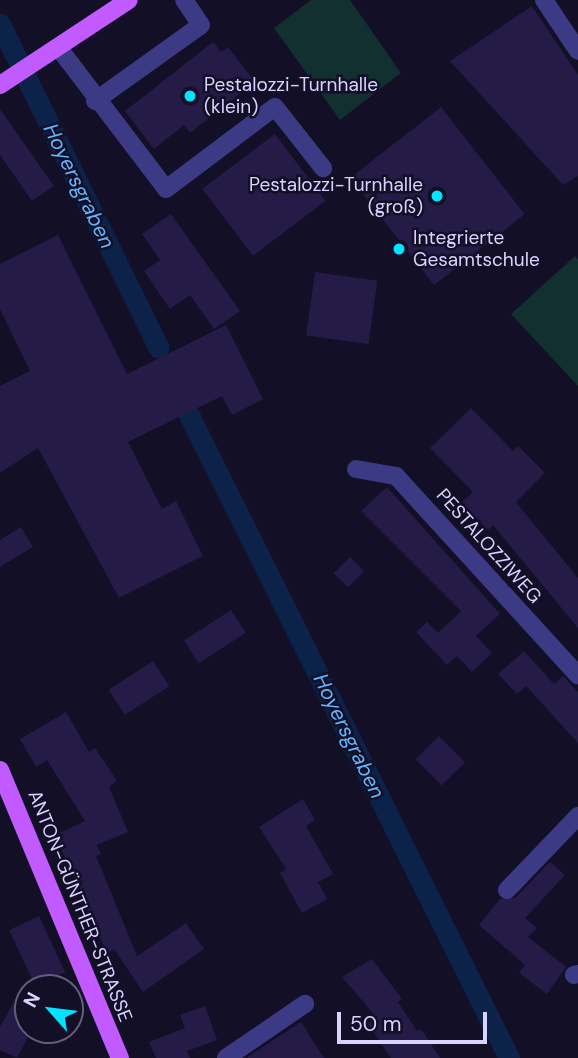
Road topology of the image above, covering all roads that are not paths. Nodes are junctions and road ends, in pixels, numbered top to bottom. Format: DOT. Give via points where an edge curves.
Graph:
graph roads {
  1 [pos="130,0"];
  2 [pos="184,0"];
  3 [pos="544,0"];
  4 [pos="58,47"];
  5 [pos="578,51"];
  6 [pos="3,83"];
  7 [pos="95,101"];
  8 [pos="323,168"];
  9 [pos="356,469"];
  10 [pos="578,675"];
  11 [pos="0,770"];
  12 [pos="5,792"];
  13 [pos="578,816"];
  14 [pos="507,890"];
  15 [pos="305,1004"];
  16 [pos="120,1058"];
  17 [pos="226,1058"];
  1 -- 4 [label="main road"];
  2 -- 7 [label="street" via="201,25"];
  3 -- 5 [label="street"];
  4 -- 6 [label="main road"];
  4 -- 7 [label="street"];
  7 -- 8 [label="street" via="166,189 275,107"];
  9 -- 10 [label="street, PESTALOZZIWEG" via="396,476"];
  11 -- 12 [label="main road, ANTON-GÜNTHER-STRASSE"];
  12 -- 16 [label="main road, ANTON-GÜNTHER-STRASSE"];
  13 -- 14 [label="street"];
  15 -- 17 [label="street"];
}
